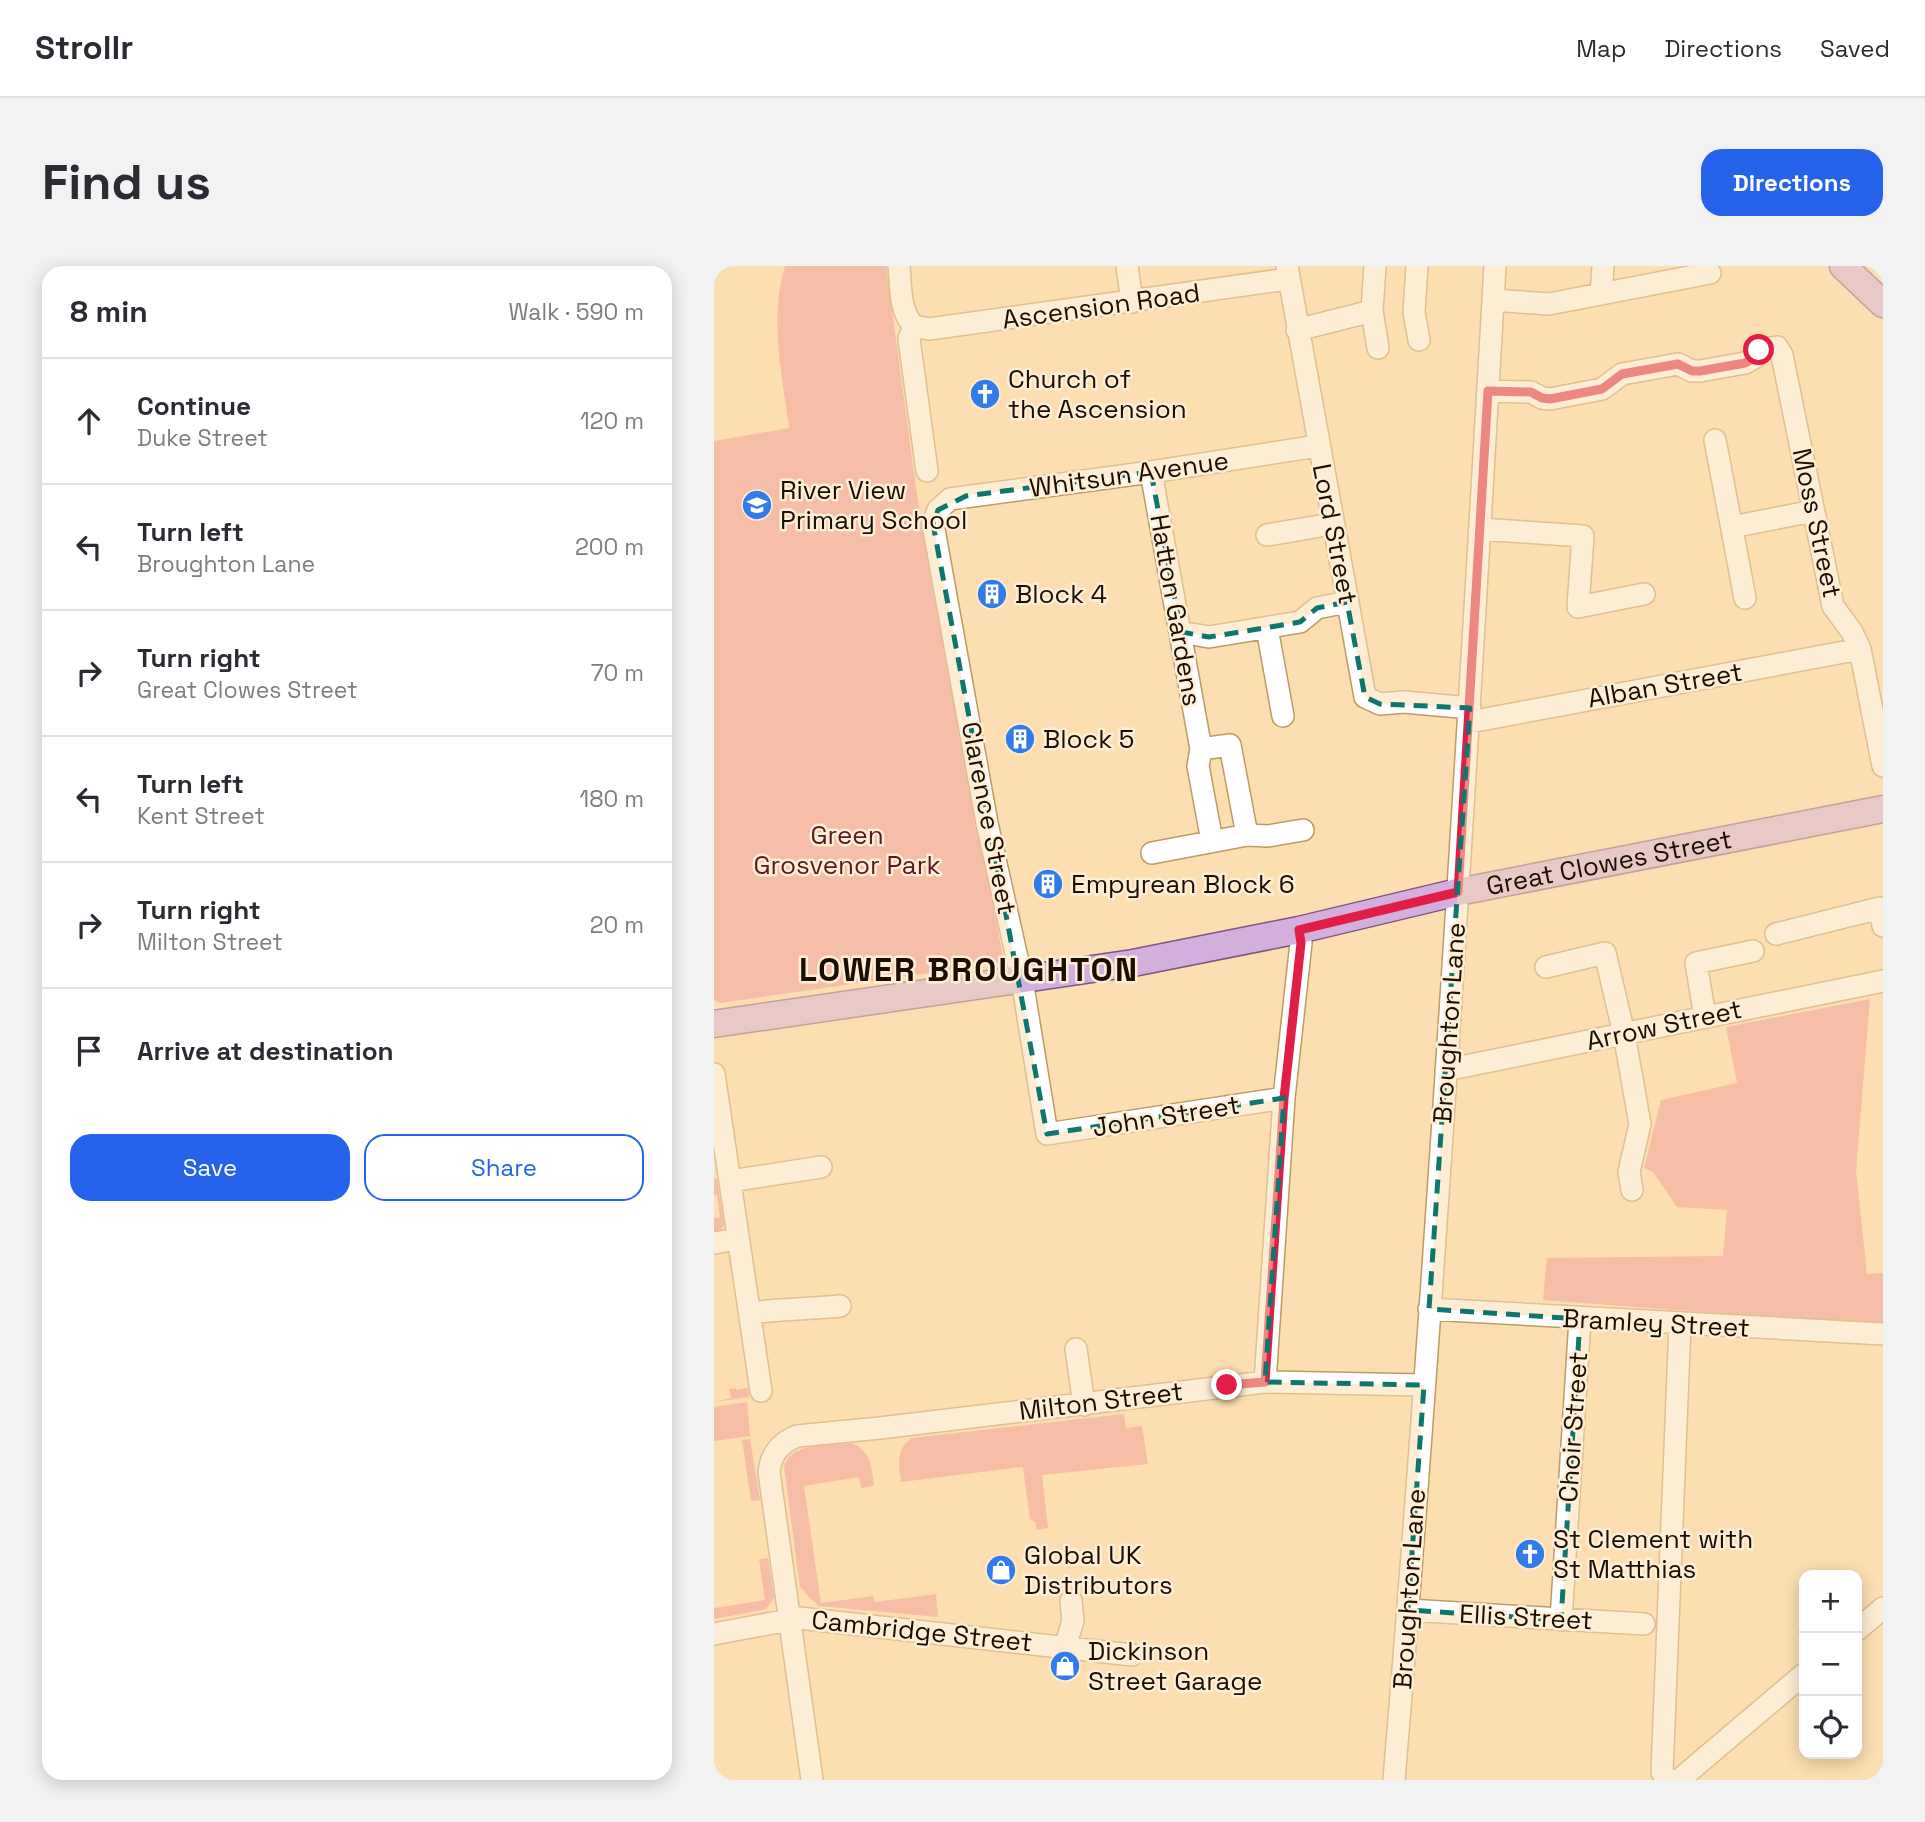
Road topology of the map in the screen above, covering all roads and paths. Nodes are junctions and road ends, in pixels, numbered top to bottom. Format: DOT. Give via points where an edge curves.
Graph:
graph roads {
  1 [pos="899,266"];
  2 [pos="1127,266"];
  3 [pos="1375,266"];
  4 [pos="1417,266"];
  5 [pos="1495,266"];
  6 [pos="1604,266"];
  7 [pos="1702,266"];
  8 [pos="1843,266"];
  9 [pos="1287,273"];
  10 [pos="1601,294"];
  11 [pos="1493,300"];
  12 [pos="1132,302"];
  13 [pos="1883,304"];
  14 [pos="1372,311"];
  15 [pos="914,326"];
  16 [pos="1297,330"];
  17 [pos="1419,340"];
  18 [pos="1378,348"];
  19 [pos="1488,391"];
  20 [pos="1715,440"];
  21 [pos="1318,446"];
  22 [pos="927,471"];
  23 [pos="1151,472"];
  24 [pos="942,504"];
  25 [pos="1813,511"];
  26 [pos="1332,524"];
  27 [pos="1732,527"];
  28 [pos="1480,529"];
  29 [pos="1267,536"];
  30 [pos="1644,594"];
  31 [pos="1745,598"];
  32 [pos="1347,602"];
  33 [pos="1267,628"];
  34 [pos="1181,636"];
  35 [pos="1860,649"];
  36 [pos="1470,715"];
  37 [pos="1283,716"];
  38 [pos="1201,749"];
  39 [pos="1883,766"];
  40 [pos="1883,809"];
  41 [pos="1303,830"];
  42 [pos="1247,835"];
  43 [pos="1212,841"];
  44 [pos="1152,853"];
  45 [pos="1458,892"];
  46 [pos="1883,926"];
  47 [pos="1299,930"];
  48 [pos="1776,934"];
  49 [pos="1753,951"];
  50 [pos="1546,967"];
  51 [pos="1023,980"];
  52 [pos="1883,981"];
  53 [pos="1705,1017"];
  54 [pos="714,1024"];
  55 [pos="1624,1034"];
  56 [pos="1446,1070"];
  57 [pos="714,1074"];
  58 [pos="1284,1098"];
  59 [pos="717,1119"];
  60 [pos="1047,1134"];
  61 [pos="821,1167"];
  62 [pos="730,1181"];
  63 [pos="1632,1190"];
  64 [pos="738,1239"];
  65 [pos="714,1243"];
  66 [pos="840,1306"];
  67 [pos="1429,1309"];
  68 [pos="750,1313"];
  69 [pos="1580,1319"];
  70 [pos="1680,1324"];
  71 [pos="1883,1334"];
  72 [pos="1076,1349"];
  73 [pos="1265,1382"];
  74 [pos="1424,1385"];
  75 [pos="761,1391"];
  76 [pos="1084,1405"];
  77 [pos="1071,1601"];
  78 [pos="1883,1608"];
  79 [pos="1408,1610"];
  80 [pos="789,1619"];
  81 [pos="1561,1620"];
  82 [pos="1644,1623"];
  83 [pos="1862,1626"];
  84 [pos="714,1634"];
  85 [pos="1065,1647"];
  86 [pos="1132,1655"];
  87 [pos="1799,1678"];
  88 [pos="812,1780"];
  89 [pos="1394,1780"];
  90 [pos="1668,1780"];
  91 [pos="1679,1780"];
  1 -- 15 [label="street" via="904,309"];
  2 -- 12 [label="street"];
  3 -- 14 [label="street"];
  4 -- 17 [label="street" via="1414,312"];
  5 -- 11 [label="street, Broughton Lane"];
  6 -- 10 [label="street"];
  7 -- 10 [label="street" via="1710,273"];
  8 -- 13 [label="main road"];
  9 -- 12 [label="street, Ascension Road"];
  9 -- 16 [label="street, Lord Street"];
  10 -- 11 [label="street" via="1549,304"];
  11 -- 19 [label="street, Broughton Lane"];
  12 -- 15 [label="street, Ascension Road" via="929,329"];
  14 -- 16 [label="street"];
  14 -- 18 [label="street"];
  15 -- 22 [label="street" via="909,339"];
  16 -- 21 [label="street, Lord Street"];
  19 -- 25 [label="street, Moss Street" via="1531,392 1550,399 1602,389 1622,374 1678,364 1700,371 1745,363 1759,350 1777,347"];
  19 -- 28 [label="street, Broughton Lane"];
  20 -- 27 [label="street"];
  21 -- 23 [label="street, Whitsun Avenue"];
  21 -- 26 [label="street, Lord Street"];
  23 -- 24 [label="street, Whitsun Avenue" via="966,496"];
  23 -- 34 [label="street, Hatton Gardens"];
  24 -- 51 [label="street, Clarence Street" via="933,524 987,823"];
  25 -- 27 [label="street"];
  25 -- 35 [label="street, Moss Street" via="1833,606"];
  26 -- 29 [label="street"];
  26 -- 32 [label="street, Lord Street"];
  27 -- 31 [label="street"];
  28 -- 30 [label="street" via="1583,536 1578,607"];
  28 -- 36 [label="street, Broughton Lane"];
  32 -- 33 [label="street" via="1317,608 1300,622"];
  32 -- 36 [label="street, Lord Street" via="1365,696 1380,704 1404,702"];
  33 -- 34 [label="street" via="1209,637"];
  33 -- 37 [label="street"];
  34 -- 38 [label="street, Hatton Gardens"];
  35 -- 36 [label="street, Alban Street"];
  35 -- 39 [label="street, Moss Street"];
  36 -- 45 [label="street, Broughton Lane"];
  38 -- 42 [label="street" via="1230,745"];
  38 -- 43 [label="street, Hatton Gardens" via="1198,766"];
  40 -- 45 [label="main road, Great Clowes Street"];
  41 -- 42 [label="street"];
  42 -- 43 [label="street"];
  43 -- 44 [label="street"];
  45 -- 47 [label="main road, Great Clowes Street"];
  45 -- 56 [label="street, Broughton Lane"];
  46 -- 48 [label="street" via="1880,908"];
  47 -- 51 [label="main road, Great Clowes Street"];
  47 -- 58 [label="street"];
  49 -- 53 [label="street" via="1696,963"];
  50 -- 55 [label="street" via="1605,953"];
  51 -- 54 [label="main road, Great Clowes Street"];
  51 -- 60 [label="street, Clarence Street"];
  52 -- 53 [label="street, Arrow Street"];
  53 -- 55 [label="street, Arrow Street"];
  55 -- 56 [label="street, Arrow Street"];
  55 -- 63 [label="street" via="1640,1124 1629,1172"];
  56 -- 67 [label="street, Broughton Lane"];
  57 -- 59 [label="street"];
  58 -- 60 [label="street, John Street"];
  58 -- 73 [label="street"];
  59 -- 62 [label="street"];
  61 -- 62 [label="street"];
  62 -- 64 [label="street"];
  64 -- 65 [label="street"];
  64 -- 68 [label="street"];
  66 -- 68 [label="street"];
  67 -- 69 [label="street, Bramley Street"];
  67 -- 74 [label="street, Broughton Lane"];
  68 -- 75 [label="street"];
  69 -- 70 [label="street, Bramley Street"];
  69 -- 81 [label="street, Choir Street"];
  70 -- 71 [label="street, Bramley Street"];
  70 -- 90 [label="street" via="1662,1772"];
  72 -- 76 [label="street"];
  73 -- 74 [label="street, Milton Street"];
  73 -- 76 [label="street, Milton Street"];
  74 -- 79 [label="street, Broughton Lane"];
  76 -- 80 [label="street, Milton Street" via="797,1436 781,1444 769,1472"];
  77 -- 85 [label="street" via="1073,1621"];
  78 -- 83 [label="street"];
  79 -- 81 [label="street, Ellis Street"];
  79 -- 89 [label="street, Broughton Lane"];
  80 -- 84 [label="street, Cambridge Street"];
  80 -- 85 [label="street, Cambridge Street"];
  80 -- 88 [label="street"];
  81 -- 82 [label="street, Ellis Street"];
  85 -- 86 [label="street, Cambridge Street"];
  87 -- 91 [label="street"];
}
